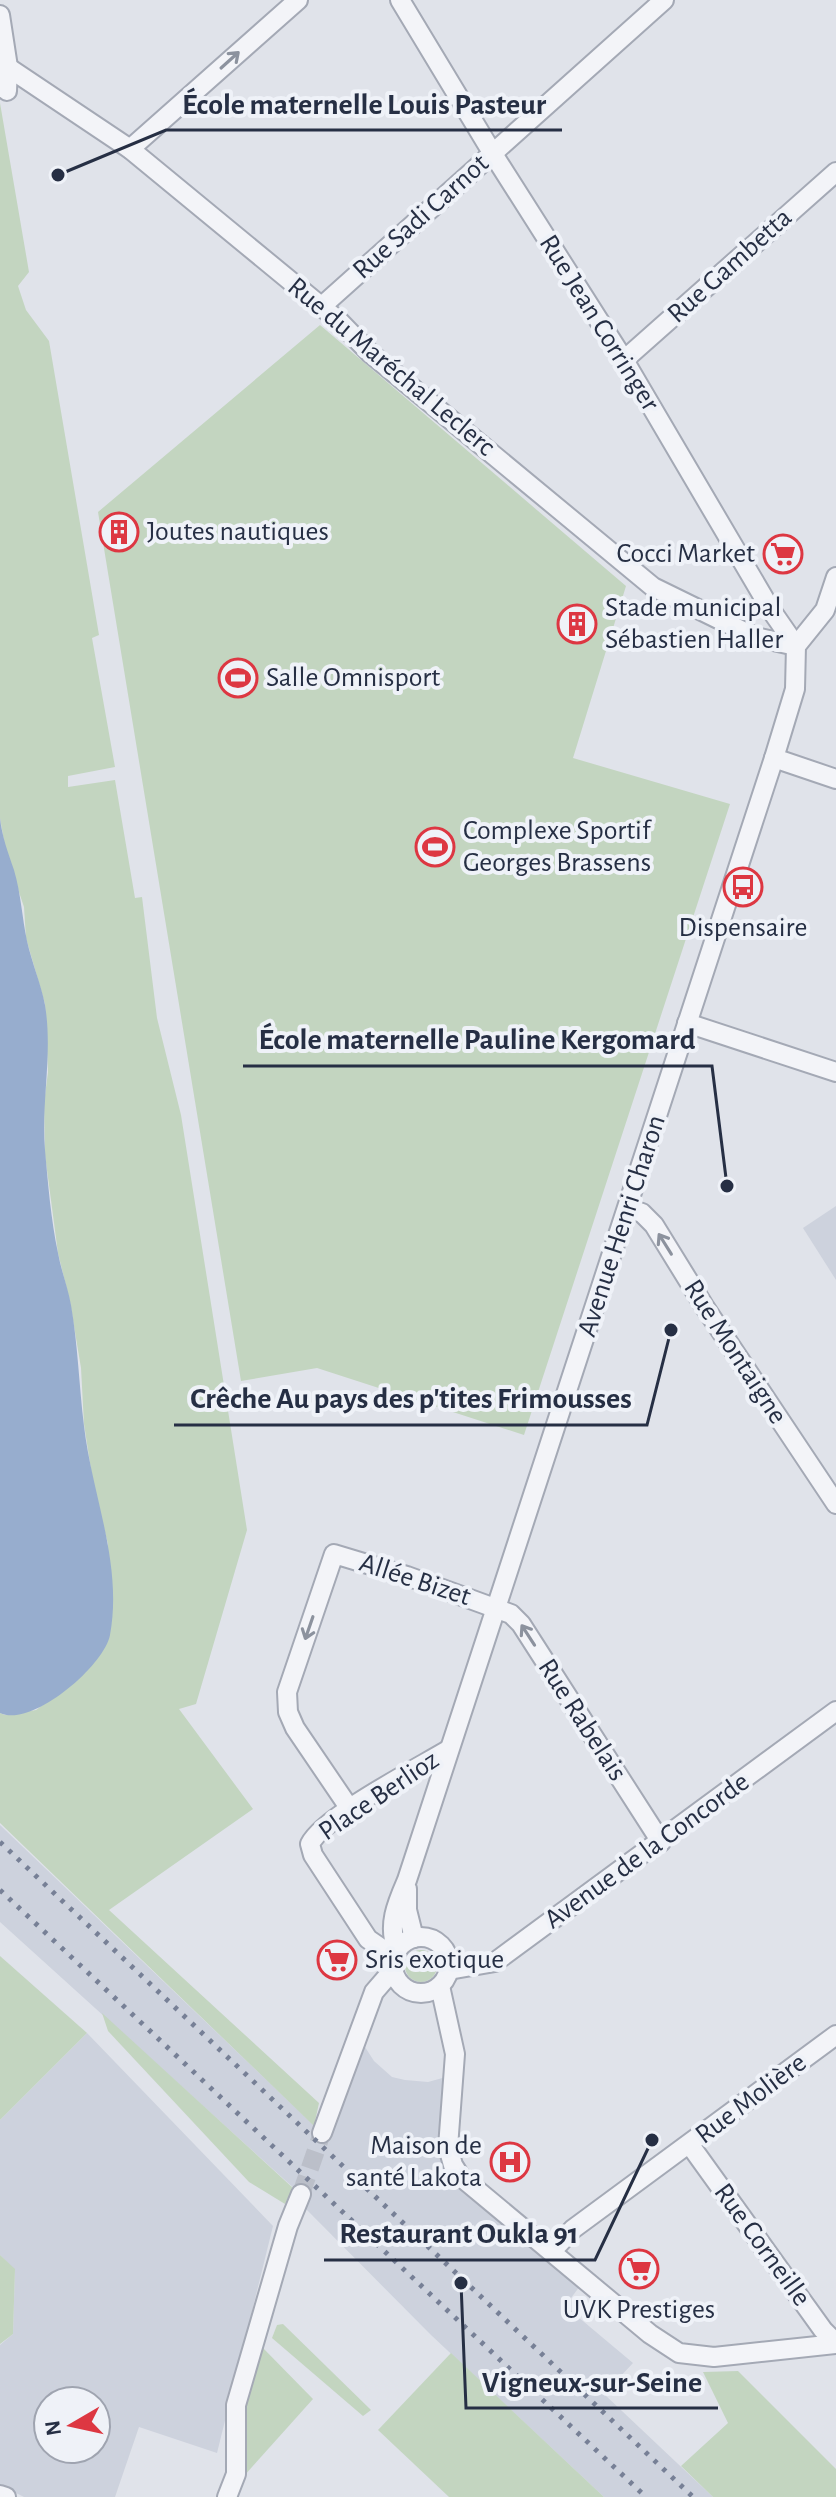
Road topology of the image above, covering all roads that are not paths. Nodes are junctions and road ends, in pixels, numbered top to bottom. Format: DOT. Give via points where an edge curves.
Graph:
graph roads {
  1 [pos="298,0"];
  2 [pos="400,0"];
  3 [pos="664,0"];
  4 [pos="0,15"];
  5 [pos="4,64"];
  6 [pos="7,91"];
  7 [pos="130,149"];
  8 [pos="493,154"];
  9 [pos="836,172"];
  10 [pos="321,307"];
  11 [pos="624,360"];
  12 [pos="836,577"];
  13 [pos="796,646"];
  14 [pos="774,758"];
  15 [pos="836,779"];
  16 [pos="687,1023"];
  17 [pos="836,1072"];
  18 [pos="628,1208"];
  19 [pos="836,1504"];
  20 [pos="496,1608"];
  21 [pos="836,1711"];
  22 [pos="448,1750"];
  23 [pos="350,1809"];
  24 [pos="661,1842"];
  25 [pos="407,1880"];
  26 [pos="414,1938"];
  27 [pos="395,1959"];
  28 [pos="445,1978"];
  29 [pos="418,1993"];
  30 [pos="447,2021"];
  31 [pos="836,2035"];
  32 [pos="322,2133"];
  33 [pos="690,2145"];
  34 [pos="301,2194"];
  35 [pos="552,2251"];
  36 [pos="836,2344"];
  37 [pos="0,2495"];
  38 [pos="6,2497"];
  39 [pos="227,2497"];
  7 -- 1 [label="street, one-way"];
  2 -- 8 [label="street, Rue Jean Corringer"];
  3 -- 8 [label="street, Rue Sadi Carnot"];
  4 -- 5 [label="street"];
  5 -- 6 [label="street"];
  5 -- 7 [label="street, Rue du Maréchal Leclerc"];
  7 -- 10 [label="street, Rue du Maréchal Leclerc"];
  8 -- 10 [label="street, Rue Sadi Carnot"];
  8 -- 11 [label="street, Rue Jean Corringer"];
  9 -- 11 [label="street, Rue Gambetta"];
  10 -- 13 [label="street, Rue du Maréchal Leclerc" via="653,587 755,637"];
  11 -- 13 [label="street, Rue Jean Corringer"];
  12 -- 13 [label="street" via="825,610"];
  13 -- 14 [label="street, Avenue Henri Charon" via="795,689"];
  14 -- 15 [label="street"];
  14 -- 16 [label="street, Avenue Henri Charon"];
  16 -- 17 [label="street"];
  16 -- 18 [label="street, Avenue Henri Charon"];
  19 -- 18 [label="street, Rue Montaigne, one-way" via="654,1225"];
  18 -- 20 [label="street, Avenue Henri Charon"];
  20 -- 22 [label="street, Avenue Henri Charon"];
  20 -- 23 [label="street, Allée Bizet, one-way" via="334,1554 287,1692 288,1712"];
  24 -- 20 [label="street, Rue Rabelais, one-way" via="521,1624"];
  21 -- 24 [label="street, Avenue de la Concorde"];
  22 -- 23 [label="street, Place Berlioz"];
  22 -- 25 [label="street, Avenue Henri Charon"];
  23 -- 27 [label="street, Place Berlioz" via="316,1833 310,1844 313,1855 368,1939"];
  24 -- 28 [label="street, Avenue de la Concorde" via="495,1962"];
  25 -- 26 [label="street, Avenue Henri Charon"];
  25 -- 27 [label="street, Avenue Henri Charon" via="394,1912"];
  26 -- 27 [label="street" via="404,1942"];
  26 -- 28 [label="street" via="430,1938 447,1954"];
  27 -- 29 [label="street" via="402,1986"];
  27 -- 32 [label="street" via="374,1992"];
  28 -- 29 [label="street" via="434,1991"];
  28 -- 30 [label="street"];
  29 -- 30 [label="street"];
  30 -- 35 [label="street" via="455,2054 448,2147 453,2165"];
  31 -- 33 [label="street, Rue Molière"];
  33 -- 35 [label="street, Rue Molière" via="573,2229"];
  33 -- 36 [label="street, Rue Corneille"];
  34 -- 39 [label="street" via="236,2405 236,2474"];
  35 -- 36 [label="street" via="679,2353 714,2357"];
  37 -- 38 [label="street"];
}
